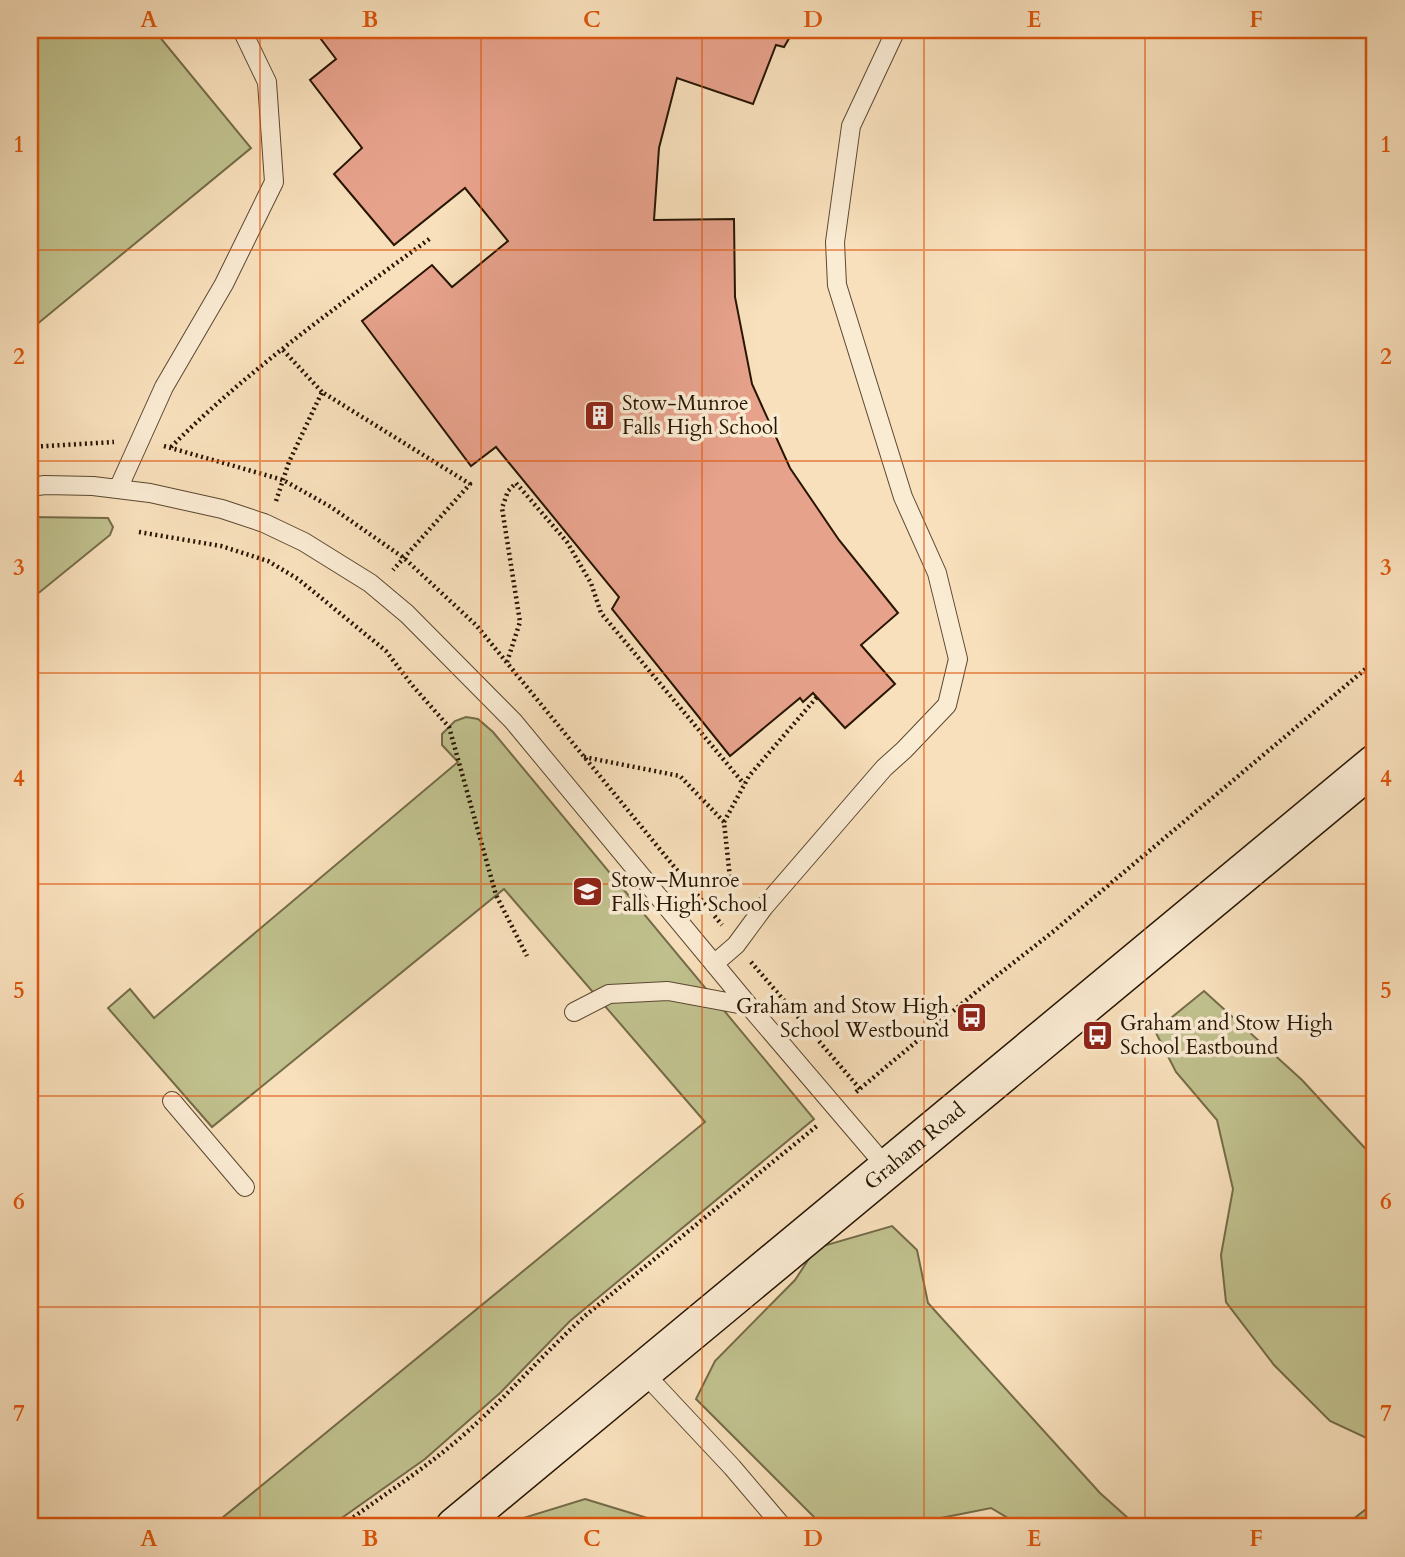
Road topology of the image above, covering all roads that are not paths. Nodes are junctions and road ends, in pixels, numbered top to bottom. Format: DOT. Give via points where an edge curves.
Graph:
graph roads {
  1 [pos="242,30"];
  2 [pos="896,30"];
  3 [pos="30,487"];
  4 [pos="118,489"];
  5 [pos="1375,764"];
  6 [pos="714,964"];
  7 [pos="749,1006"];
  8 [pos="574,1012"];
  9 [pos="173,1101"];
  10 [pos="888,1169"];
  11 [pos="245,1187"];
  12 [pos="643,1372"];
  13 [pos="455,1527"];
  14 [pos="783,1527"];
  1 -- 4 [label="lane" via="267,82 274,182 224,284 164,387"];
  2 -- 6 [label="lane" via="851,127 835,242 837,285 903,497 937,573 958,659 947,705 884,768 736,945"];
  3 -- 4 [label="lane"];
  4 -- 6 [label="lane" via="222,509 269,525 376,589 407,614 513,721"];
  5 -- 10 [label="main road, Graham Road"];
  6 -- 7 [label="lane"];
  7 -- 8 [label="lane" via="668,991 609,994"];
  7 -- 10 [label="lane"];
  9 -- 11 [label="lane"];
  10 -- 12 [label="main road, Graham Road"];
  12 -- 13 [label="main road, Graham Road"];
  12 -- 14 [label="lane"];
}
